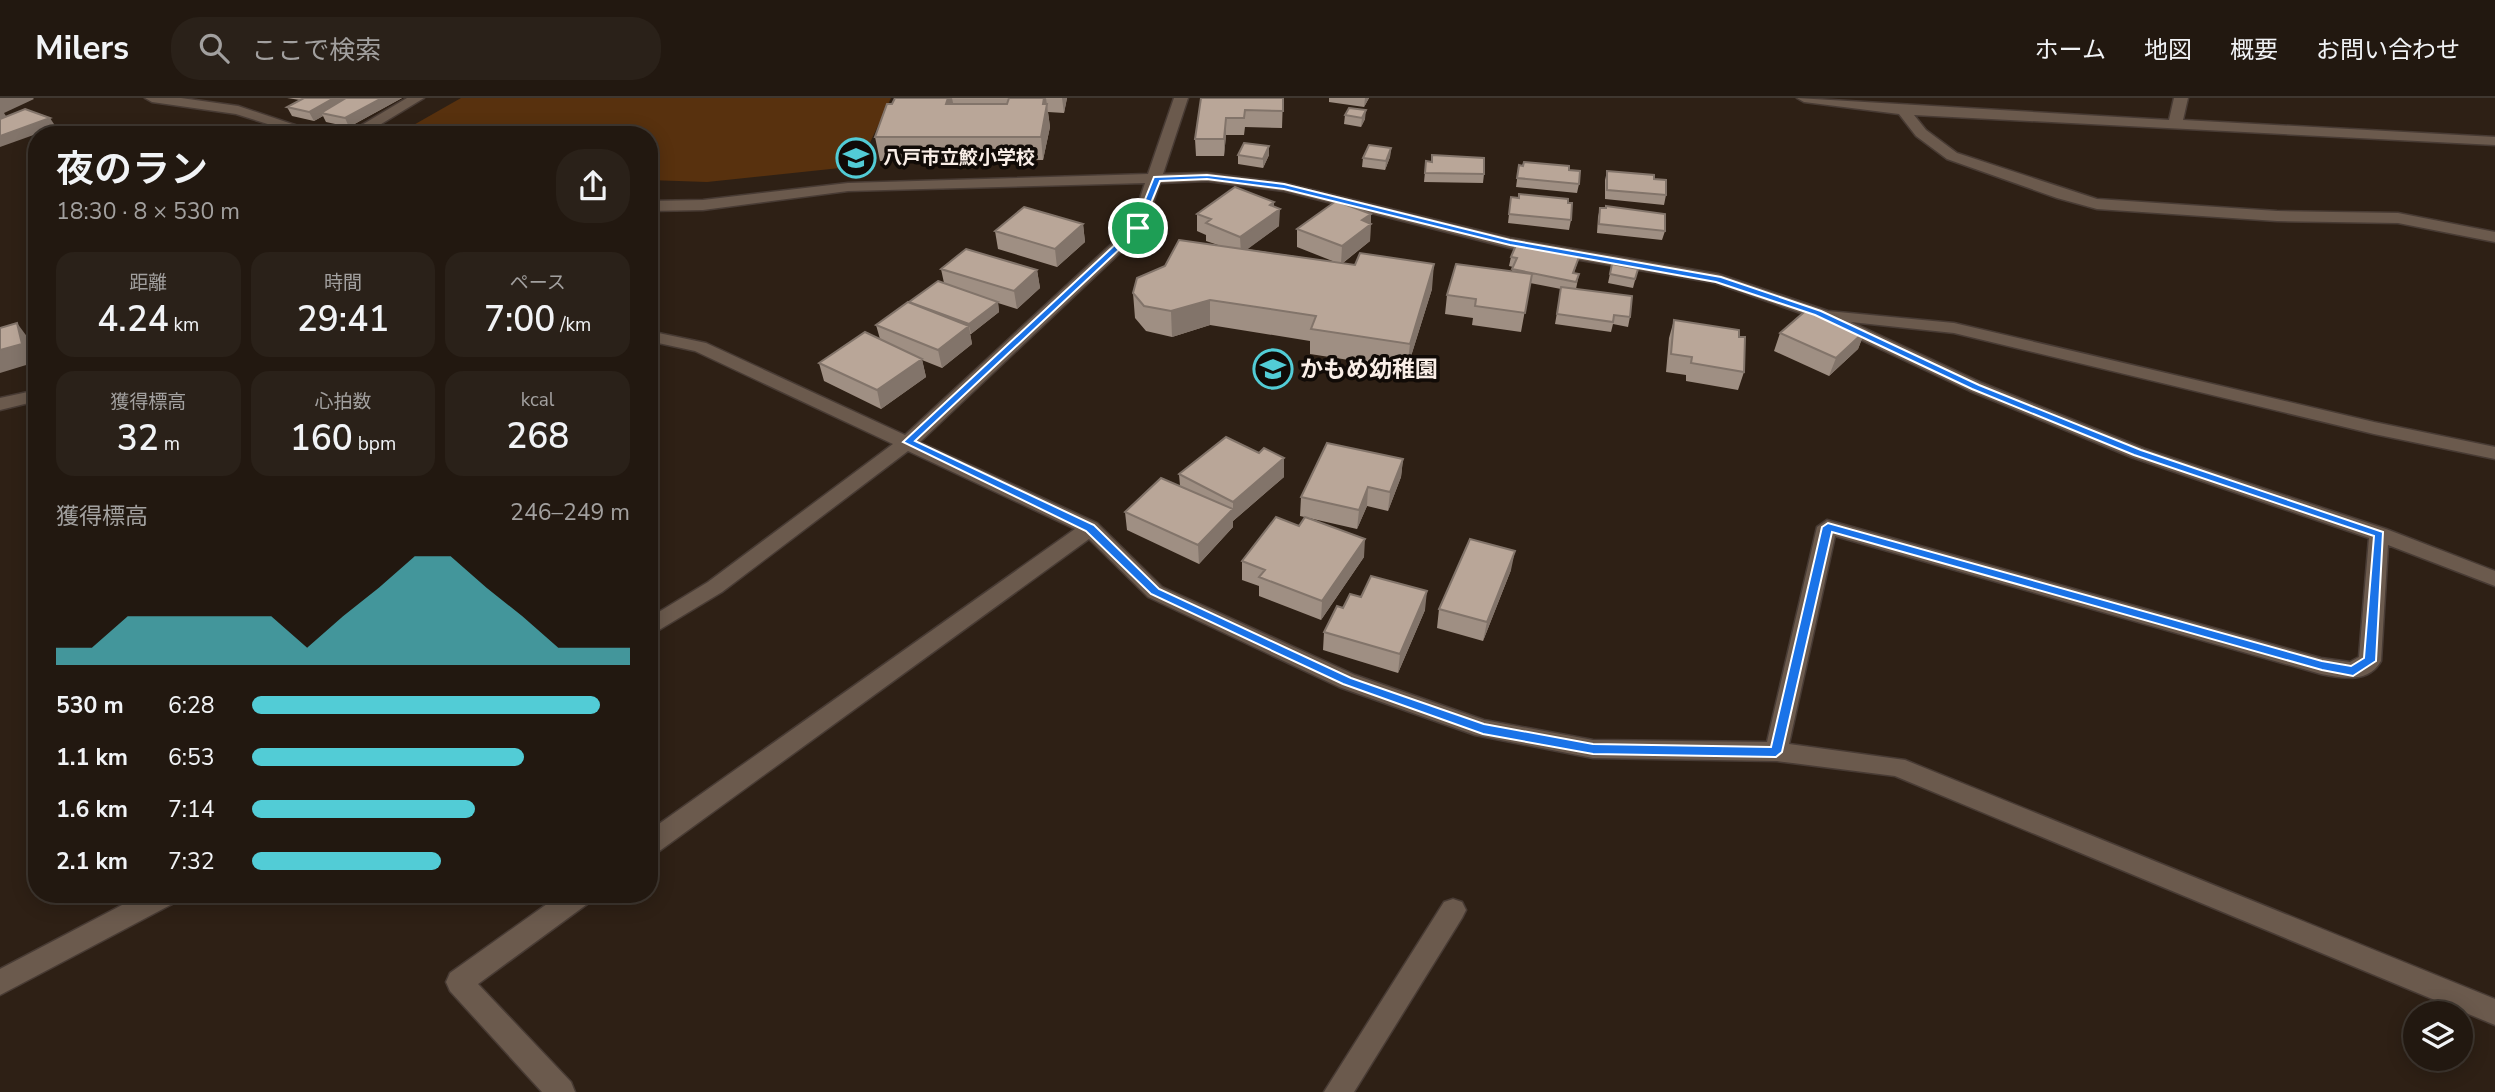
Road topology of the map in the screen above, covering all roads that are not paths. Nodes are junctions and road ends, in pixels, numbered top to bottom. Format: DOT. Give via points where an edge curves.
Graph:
graph roads {
  1 [pos="152,98"];
  2 [pos="417,98"];
  3 [pos="1181,98"];
  4 [pos="1804,98"];
  5 [pos="2181,98"];
  6 [pos="1903,110"];
  7 [pos="289,126"];
  8 [pos="368,126"];
  9 [pos="2175,126"];
  10 [pos="2495,141"];
  11 [pos="1156,179"];
  12 [pos="658,206"];
  13 [pos="2495,237"];
  14 [pos="1818,313"];
  15 [pos="658,338"];
  16 [pos="28,397"];
  17 [pos="0,404"];
  18 [pos="908,442"];
  19 [pos="2495,453"];
  20 [pos="1090,528"];
  21 [pos="2379,534"];
  22 [pos="2495,579"];
  23 [pos="658,622"];
  24 [pos="1776,752"];
  25 [pos="658,839"];
  26 [pos="150,903"];
  27 [pos="569,903"];
  28 [pos="1453,910"];
  29 [pos="0,983"];
  30 [pos="2495,1012"];
  31 [pos="561,1092"];
  32 [pos="1338,1092"];
  1 -- 7 [label="street" via="237,110"];
  2 -- 8 [label="street"];
  3 -- 11 [label="street"];
  4 -- 6 [label="street"];
  5 -- 9 [label="street"];
  6 -- 9 [label="street"];
  6 -- 13 [label="street" via="1921,133 1952,156 2096,204 2277,216 2398,218"];
  9 -- 10 [label="street"];
  11 -- 12 [label="street" via="848,187 704,205"];
  11 -- 14 [label="street" via="1207,177 1284,187 1510,243 1718,279"];
  11 -- 18 [label="street" via="1138,228"];
  14 -- 19 [label="street" via="1954,328"];
  14 -- 21 [label="street" via="1976,387 2138,453"];
  15 -- 18 [label="street" via="700,347"];
  16 -- 17 [label="street"];
  18 -- 20 [label="street"];
  18 -- 23 [label="street" via="715,587"];
  20 -- 24 [label="street" via="1155,592 1347,681 1483,729 1593,749"];
  20 -- 25 [label="street"];
  21 -- 22 [label="street"];
  21 -- 24 [label="street" via="2370,661 2353,671 1828,527"];
  24 -- 30 [label="street" via="1897,767"];
  26 -- 29 [label="street"];
  27 -- 31 [label="street" via="459,982"];
  28 -- 32 [label="street"];
}
